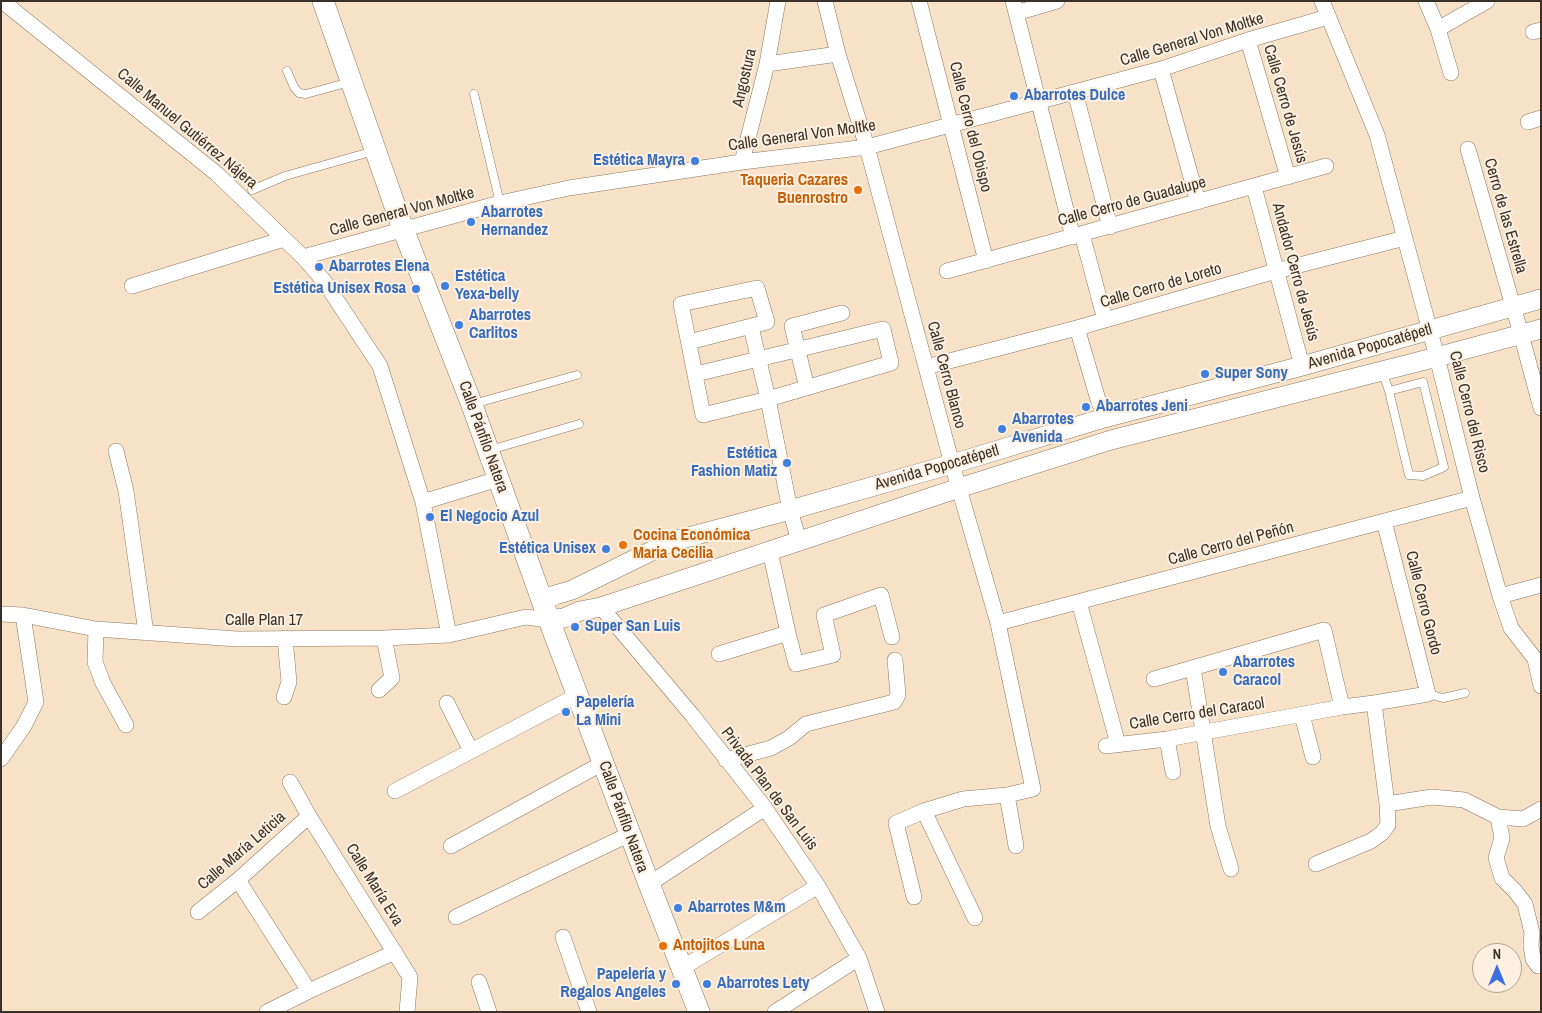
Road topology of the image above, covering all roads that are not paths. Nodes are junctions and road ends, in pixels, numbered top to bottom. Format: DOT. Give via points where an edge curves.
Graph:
graph roads {
  1 [pos="2,1"];
  2 [pos="323,1"];
  3 [pos="778,1"];
  4 [pos="825,1"];
  5 [pos="920,1"];
  6 [pos="1058,1"];
  7 [pos="1322,1"];
  8 [pos="1426,1"];
  9 [pos="1487,1"];
  10 [pos="1014,7"];
  11 [pos="1328,17"];
  12 [pos="1438,29"];
  13 [pos="1248,40"];
  14 [pos="838,54"];
  15 [pos="767,64"];
  16 [pos="1161,69"];
  17 [pos="287,71"];
  18 [pos="1451,73"];
  19 [pos="352,82"];
  20 [pos="1075,92"];
  21 [pos="474,94"];
  22 [pos="1037,101"];
  23 [pos="952,124"];
  24 [pos="867,147"];
  25 [pos="1468,149"];
  26 [pos="376,151"];
  27 [pos="742,162"];
  28 [pos="1326,166"];
  29 [pos="1288,177"];
  30 [pos="1254,187"];
  31 [pos="252,190"];
  32 [pos="1198,202"];
  33 [pos="500,203"];
  34 [pos="1110,227"];
  35 [pos="403,229"];
  36 [pos="1078,235"];
  37 [pos="1405,238"];
  38 [pos="284,239"];
  39 [pos="303,257"];
  40 [pos="986,261"];
  41 [pos="947,271"];
  42 [pos="1276,271"];
  43 [pos="132,286"];
  44 [pos="1541,299"];
  45 [pos="1513,307"];
  46 [pos="842,313"];
  47 [pos="1104,320"];
  48 [pos="751,327"];
  49 [pos="1077,328"];
  50 [pos="1430,329"];
  51 [pos="1541,329"];
  52 [pos="1521,334"];
  53 [pos="689,342"];
  54 [pos="797,350"];
  55 [pos="1437,357"];
  56 [pos="759,360"];
  57 [pos="926,366"];
  58 [pos="1302,366"];
  59 [pos="1382,371"];
  60 [pos="696,374"];
  61 [pos="577,375"];
  62 [pos="807,388"];
  63 [pos="1208,391"];
  64 [pos="1389,391"];
  65 [pos="768,399"];
  66 [pos="1099,403"];
  67 [pos="472,405"];
  68 [pos="1541,408"];
  69 [pos="1213,414"];
  70 [pos="579,424"];
  71 [pos="488,450"];
  72 [pos="116,451"];
  73 [pos="952,464"];
  74 [pos="498,479"];
  75 [pos="959,488"];
  76 [pos="1472,498"];
  77 [pos="423,502"];
  78 [pos="790,510"];
  79 [pos="1384,521"];
  80 [pos="799,541"];
  81 [pos="770,550"];
  82 [pos="1541,585"];
  83 [pos="572,590"];
  84 [pos="1500,596"];
  85 [pos="1079,602"];
  86 [pos="601,607"];
  87 [pos="546,611"];
  88 [pos="580,611"];
  89 [pos="1,614"];
  90 [pos="23,615"];
  91 [pos="998,623"];
  92 [pos="96,629"];
  93 [pos="146,633"];
  94 [pos="788,633"];
  95 [pos="449,635"];
  96 [pos="892,637"];
  97 [pos="285,638"];
  98 [pos="384,638"];
  99 [pos="719,654"];
  100 [pos="894,660"];
  101 [pos="1193,668"];
  102 [pos="1154,679"];
  103 [pos="1541,686"];
  104 [pos="379,690"];
  105 [pos="1465,693"];
  106 [pos="1428,694"];
  107 [pos="578,695"];
  108 [pos="284,697"];
  109 [pos="447,703"];
  110 [pos="1374,703"];
  111 [pos="1342,707"];
  112 [pos="1302,715"];
  113 [pos="126,725"];
  114 [pos="1204,732"];
  115 [pos="1167,739"];
  116 [pos="471,751"];
  117 [pos="1313,757"];
  118 [pos="1,760"];
  119 [pos="726,760"];
  120 [pos="604,763"];
  121 [pos="1172,772"];
  122 [pos="290,782"];
  123 [pos="395,791"];
  124 [pos="1007,795"];
  125 [pos="1387,804"];
  126 [pos="765,808"];
  127 [pos="1541,809"];
  128 [pos="924,811"];
  129 [pos="309,816"];
  130 [pos="1498,817"];
  131 [pos="630,834"];
  132 [pos="451,846"];
  133 [pos="1016,846"];
  134 [pos="1316,864"];
  135 [pos="1231,869"];
  136 [pos="238,880"];
  137 [pos="649,884"];
  138 [pos="818,886"];
  139 [pos="914,897"];
  140 [pos="198,912"];
  141 [pos="456,917"];
  142 [pos="975,918"];
  143 [pos="563,937"];
  144 [pos="395,952"];
  145 [pos="859,958"];
  146 [pos="1541,966"];
  147 [pos="682,968"];
  148 [pos="479,982"];
  149 [pos="309,991"];
  150 [pos="267,1012"];
  151 [pos="406,1012"];
  152 [pos="489,1012"];
  153 [pos="589,1012"];
  154 [pos="699,1012"];
  155 [pos="775,1012"];
  156 [pos="877,1012"];
  1 -- 38 [label="street, Calle Manuel Gutiérrez Nájera" via="217,174"];
  2 -- 19 [label="main road, Calle Pánfilo Natera"];
  3 -- 15 [label="street, Angostura"];
  4 -- 14 [label="street, Calle Cerro Blanco"];
  5 -- 23 [label="street, Calle Cerro del Obispo"];
  6 -- 10 [label="street"];
  7 -- 11 [label="street, Calle Cerro del Risco"];
  8 -- 12 [label="street"];
  9 -- 12 [label="street"];
  10 -- 22 [label="street"];
  11 -- 13 [label="street, Calle General Von Moltke"];
  11 -- 37 [label="street, Calle Cerro del Risco" via="1377,135"];
  12 -- 18 [label="street"];
  13 -- 16 [label="street, Calle General Von Moltke"];
  13 -- 29 [label="street, Calle Cerro de Jesús"];
  14 -- 15 [label="street"];
  14 -- 24 [label="street, Calle Cerro Blanco"];
  15 -- 27 [label="street, Angostura"];
  16 -- 20 [label="street, Calle General Von Moltke"];
  16 -- 32 [label="street"];
  17 -- 19 [label="lane" via="299,93"];
  19 -- 26 [label="main road, Calle Pánfilo Natera"];
  20 -- 22 [label="street, Calle General Von Moltke"];
  20 -- 34 [label="street"];
  21 -- 33 [label="lane"];
  22 -- 23 [label="street, Calle General Von Moltke"];
  22 -- 36 [label="street"];
  23 -- 24 [label="street, Calle General Von Moltke"];
  23 -- 40 [label="street, Calle Cerro del Obispo"];
  24 -- 27 [label="street, Calle General Von Moltke"];
  24 -- 57 [label="street, Calle Cerro Blanco"];
  25 -- 45 [label="street, Cerro de las Estrella"];
  26 -- 31 [label="lane" via="285,176"];
  26 -- 35 [label="main road, Calle Pánfilo Natera"];
  27 -- 33 [label="street, Calle General Von Moltke" via="569,188"];
  28 -- 29 [label="street, Calle Cerro de Guadalupe"];
  29 -- 30 [label="street, Calle Cerro de Guadalupe"];
  30 -- 32 [label="street, Calle Cerro de Guadalupe"];
  30 -- 42 [label="street, Andador Cerro de Jesús"];
  32 -- 34 [label="street, Calle Cerro de Guadalupe"];
  33 -- 35 [label="street, Calle General Von Moltke"];
  34 -- 36 [label="street, Calle Cerro de Guadalupe"];
  35 -- 39 [label="street, Calle General Von Moltke"];
  35 -- 67 [label="main road, Calle Pánfilo Natera"];
  36 -- 40 [label="street, Calle Cerro de Guadalupe"];
  36 -- 47 [label="street"];
  37 -- 42 [label="street, Calle Cerro de Loreto"];
  37 -- 50 [label="street, Calle Cerro del Risco"];
  38 -- 39 [label="street, Calle Manuel Gutiérrez Nájera"];
  38 -- 43 [label="street"];
  39 -- 77 [label="street, Calle Manuel Gutiérrez Nájera" via="324,281 380,366"];
  40 -- 41 [label="street, Calle Cerro de Guadalupe"];
  42 -- 47 [label="street, Calle Cerro de Loreto"];
  42 -- 58 [label="street, Andador Cerro de Jesús"];
  44 -- 45 [label="street, Avenida Popocatépetl"];
  45 -- 50 [label="street, Avenida Popocatépetl"];
  45 -- 52 [label="street, Cerro de las Estrella"];
  46 -- 54 [label="street" via="792,326"];
  47 -- 49 [label="street, Calle Cerro de Loreto"];
  48 -- 53 [label="street"];
  48 -- 53 [label="street" via="767,322 758,288 681,304"];
  48 -- 56 [label="street"];
  49 -- 57 [label="street, Calle Cerro de Loreto"];
  49 -- 66 [label="street"];
  50 -- 55 [label="street, Calle Cerro del Risco"];
  50 -- 58 [label="street, Avenida Popocatépetl"];
  51 -- 52 [label="street, Avenida Popocatépetl"];
  52 -- 55 [label="street, Avenida Popocatépetl"];
  52 -- 68 [label="street, Cerro de las Estrella"];
  53 -- 60 [label="street"];
  54 -- 56 [label="street"];
  54 -- 62 [label="street"];
  54 -- 62 [label="street" via="883,329 891,363"];
  55 -- 59 [label="street, Avenida Popocatépetl"];
  55 -- 76 [label="street, Calle Cerro del Risco"];
  56 -- 60 [label="street"];
  56 -- 65 [label="street"];
  57 -- 73 [label="street, Calle Cerro Blanco"];
  58 -- 63 [label="street, Avenida Popocatépetl"];
  59 -- 64 [label="lane"];
  59 -- 69 [label="street, Avenida Popocatépetl"];
  60 -- 65 [label="street" via="704,415"];
  61 -- 67 [label="lane"];
  62 -- 65 [label="street"];
  63 -- 69 [label="street"];
  63 -- 73 [label="street, Avenida Popocatépetl" via="1104,418"];
  64 -- 64 [label="lane" via="1409,475 1423,476 1444,466 1423,382"];
  65 -- 78 [label="street"];
  67 -- 71 [label="main road, Calle Pánfilo Natera"];
  69 -- 75 [label="street, Avenida Popocatépetl" via="1111,440"];
  70 -- 71 [label="lane"];
  71 -- 74 [label="main road, Calle Pánfilo Natera"];
  72 -- 93 [label="street" via="126,491"];
  73 -- 75 [label="street, Calle Cerro Blanco"];
  73 -- 78 [label="street, Avenida Popocatépetl"];
  74 -- 77 [label="street"];
  74 -- 87 [label="main road, Calle Pánfilo Natera"];
  75 -- 80 [label="street, Avenida Popocatépetl"];
  75 -- 91 [label="street, Calle Cerro Blanco"];
  76 -- 79 [label="street, Calle Cerro del Peñón"];
  76 -- 84 [label="street, Calle Cerro del Risco"];
  77 -- 95 [label="street, Calle Manuel Gutiérrez Nájera"];
  78 -- 80 [label="street"];
  78 -- 83 [label="street, Avenida Popocatépetl" via="670,542"];
  79 -- 85 [label="street, Calle Cerro del Peñón"];
  79 -- 106 [label="street, Calle Cerro Gordo"];
  80 -- 81 [label="street, Avenida Popocatépetl"];
  81 -- 86 [label="street, Avenida Popocatépetl"];
  81 -- 94 [label="street"];
  82 -- 84 [label="street"];
  83 -- 87 [label="street, Avenida Popocatépetl" via="555,595"];
  83 -- 88 [label="street"];
  84 -- 103 [label="street, Calle Cerro del Risco" via="1511,628 1535,659"];
  85 -- 91 [label="street, Calle Cerro del Peñón"];
  85 -- 115 [label="street, Calle Cerro del Caracol" via="1112,745"];
  86 -- 88 [label="street, Avenida Popocatépetl"];
  86 -- 119 [label="street, Privada Plan de San Luis"];
  87 -- 88 [label="street, Avenida Popocatépetl" via="564,618"];
  87 -- 95 [label="street, Calle Plan 17"];
  87 -- 107 [label="main road, Calle Pánfilo Natera"];
  89 -- 90 [label="street, Calle Plan 17"];
  90 -- 92 [label="street, Calle Plan 17"];
  90 -- 118 [label="street" via="36,702"];
  91 -- 124 [label="street, Calle Cerro Blanco" via="1033,789"];
  92 -- 93 [label="street, Calle Plan 17"];
  92 -- 113 [label="street" via="95,662"];
  93 -- 97 [label="street, Calle Plan 17" via="237,639"];
  94 -- 96 [label="street" via="796,664 833,656 824,615 881,595"];
  94 -- 99 [label="street"];
  95 -- 98 [label="street, Calle Plan 17"];
  97 -- 98 [label="street, Calle Plan 17"];
  97 -- 108 [label="street" via="289,682"];
  98 -- 104 [label="street" via="392,678"];
  100 -- 119 [label="street" via="898,695 894,702 806,724 771,748"];
  101 -- 102 [label="street"];
  101 -- 111 [label="street" via="1324,630"];
  101 -- 114 [label="street"];
  105 -- 106 [label="lane" via="1443,698"];
  106 -- 110 [label="street, Calle Cerro del Caracol"];
  107 -- 116 [label="street"];
  107 -- 120 [label="main road, Calle Pánfilo Natera"];
  109 -- 116 [label="street"];
  110 -- 111 [label="street, Calle Cerro del Caracol"];
  110 -- 125 [label="street"];
  111 -- 112 [label="street, Calle Cerro del Caracol"];
  112 -- 114 [label="street, Calle Cerro del Caracol"];
  112 -- 117 [label="street"];
  114 -- 115 [label="street, Calle Cerro del Caracol"];
  114 -- 135 [label="street" via="1218,826"];
  115 -- 121 [label="street"];
  116 -- 123 [label="street"];
  119 -- 126 [label="street, Privada Plan de San Luis"];
  120 -- 131 [label="main road, Calle Pánfilo Natera"];
  120 -- 132 [label="street"];
  122 -- 129 [label="street, Calle María Eva"];
  124 -- 128 [label="street" via="963,799"];
  124 -- 133 [label="street"];
  125 -- 130 [label="street" via="1432,797 1464,800"];
  125 -- 134 [label="street" via="1388,825 1382,833 1371,841"];
  126 -- 137 [label="street"];
  126 -- 138 [label="street, Privada Plan de San Luis"];
  127 -- 130 [label="street" via="1523,819"];
  128 -- 139 [label="street" via="896,823"];
  128 -- 142 [label="street"];
  129 -- 136 [label="street, Calle María Leticia"];
  129 -- 144 [label="street, Calle María Eva"];
  130 -- 146 [label="street" via="1502,838 1496,858 1502,878 1525,904 1532,932 1533,960"];
  131 -- 137 [label="main road, Calle Pánfilo Natera"];
  131 -- 141 [label="street"];
  136 -- 140 [label="street, Calle María Leticia"];
  136 -- 149 [label="street"];
  137 -- 147 [label="main road, Calle Pánfilo Natera"];
  138 -- 145 [label="street, Privada Plan de San Luis"];
  138 -- 147 [label="street"];
  143 -- 153 [label="street"];
  144 -- 149 [label="street"];
  144 -- 151 [label="street, Calle María Eva" via="410,977"];
  145 -- 155 [label="street"];
  145 -- 156 [label="street, Privada Plan de San Luis"];
  147 -- 154 [label="main road, Calle Pánfilo Natera"];
  148 -- 152 [label="street"];
  149 -- 150 [label="street"];
}
